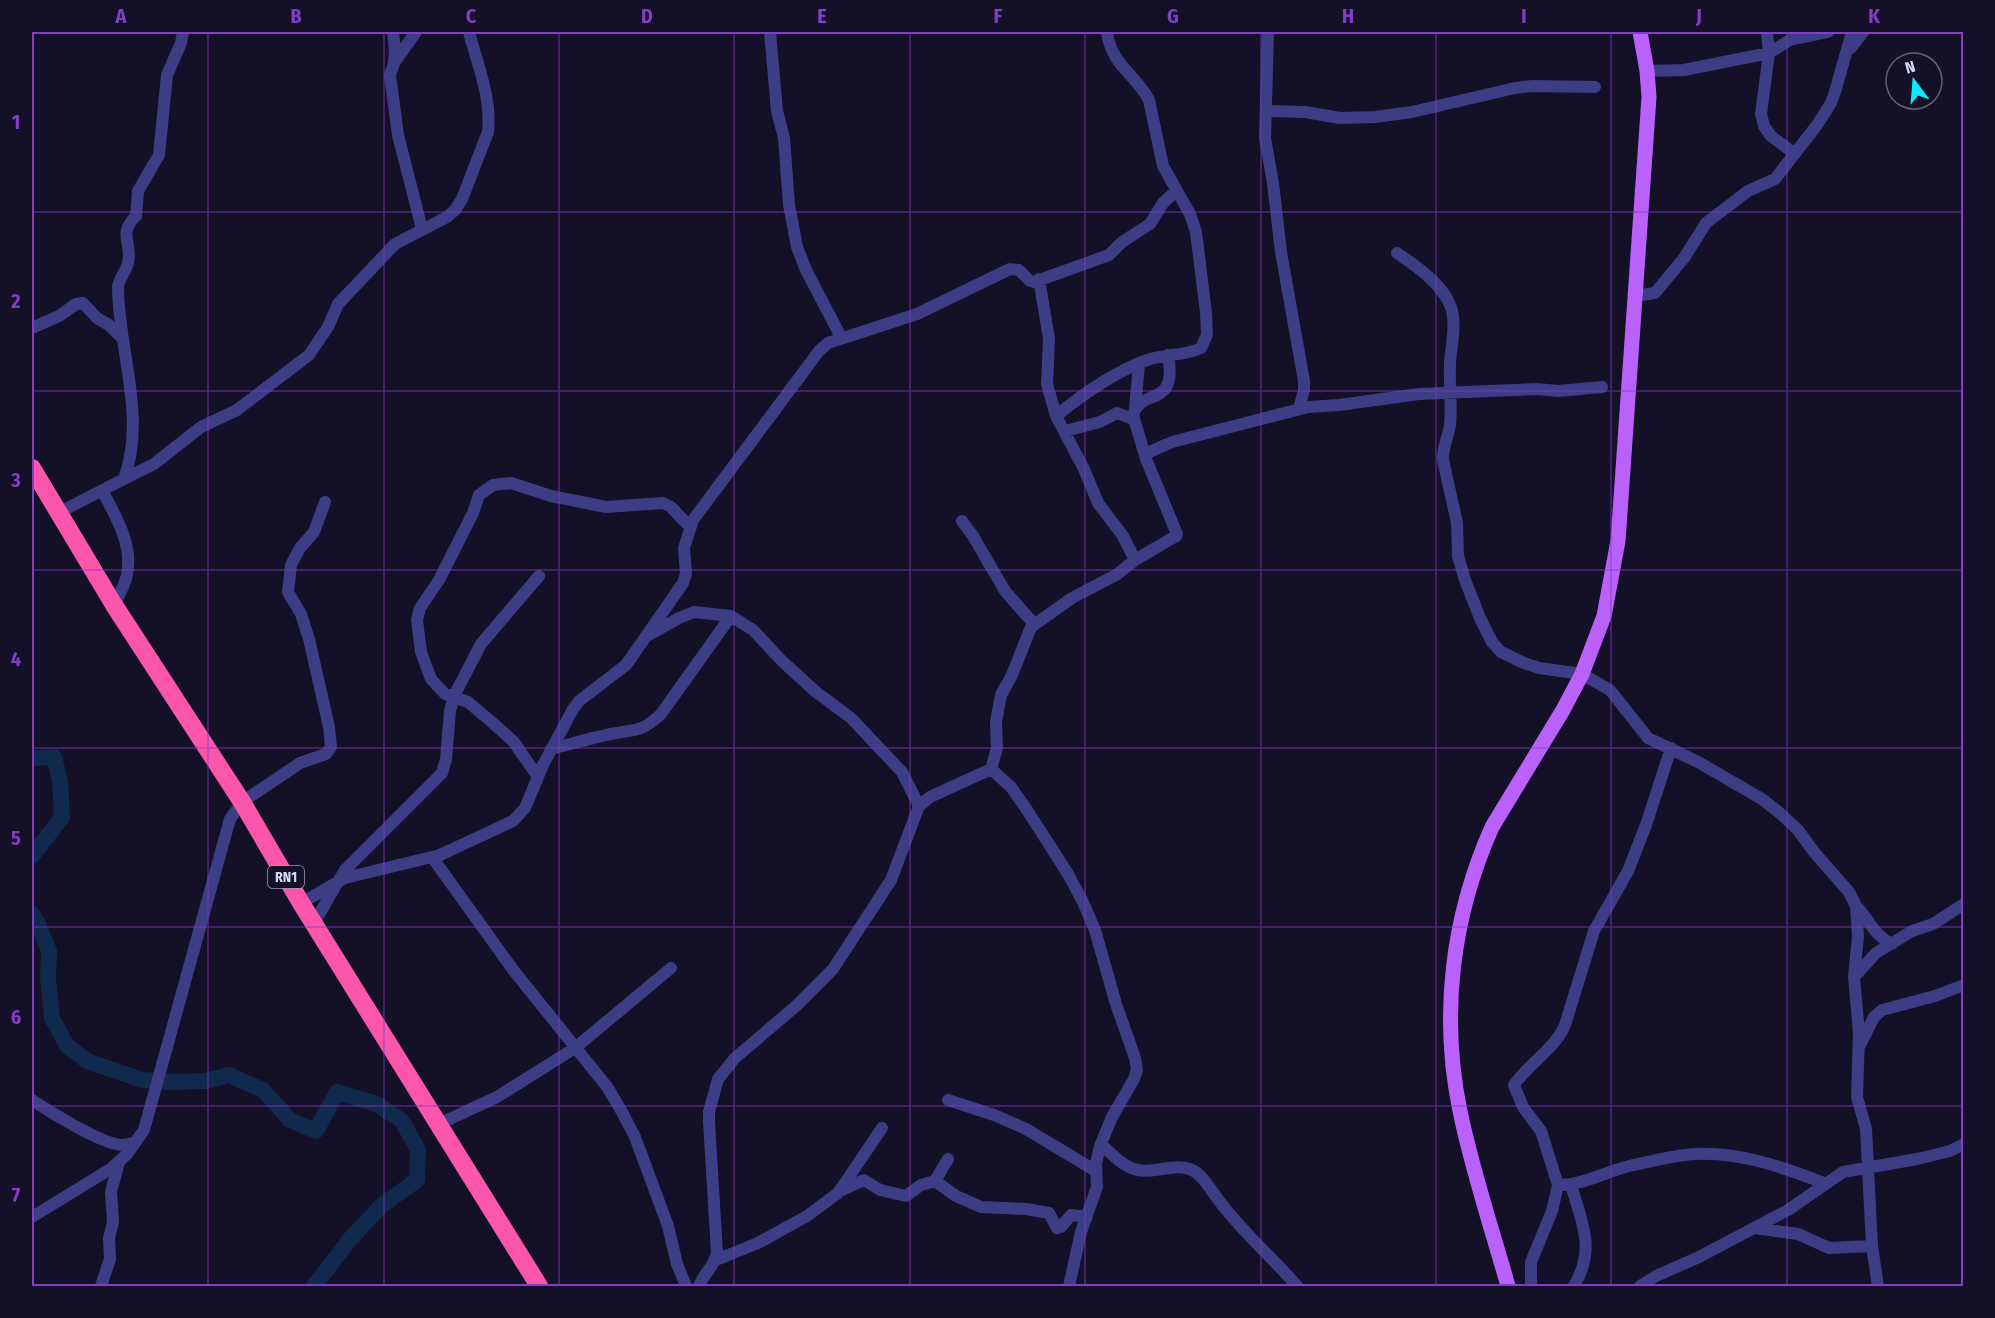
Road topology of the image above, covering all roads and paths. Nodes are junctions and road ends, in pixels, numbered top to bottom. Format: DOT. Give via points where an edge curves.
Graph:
graph roads {
  1 [pos="183,32"];
  2 [pos="393,32"];
  3 [pos="416,32"];
  4 [pos="469,32"];
  5 [pos="770,32"];
  6 [pos="1107,32"];
  7 [pos="1268,32"];
  8 [pos="1640,32"];
  9 [pos="1767,32"];
  10 [pos="1828,32"];
  11 [pos="1852,32"];
  12 [pos="1863,32"];
  13 [pos="1769,52"];
  14 [pos="1847,54"];
  15 [pos="394,63"];
  16 [pos="1647,71"];
  17 [pos="1594,87"];
  18 [pos="1266,111"];
  19 [pos="1795,154"];
  20 [pos="1176,191"];
  21 [pos="422,230"];
  22 [pos="1397,253"];
  23 [pos="1039,279"];
  24 [pos="1635,296"];
  25 [pos="32,328"];
  26 [pos="841,337"];
  27 [pos="124,339"];
  28 [pos="1168,355"];
  29 [pos="1139,364"];
  30 [pos="1602,387"];
  31 [pos="1451,393"];
  32 [pos="1299,409"];
  33 [pos="1134,413"];
  34 [pos="1056,416"];
  35 [pos="1065,431"];
  36 [pos="1145,454"];
  37 [pos="32,468"];
  38 [pos="124,479"];
  39 [pos="102,490"];
  40 [pos="325,502"];
  41 [pos="60,512"];
  42 [pos="962,521"];
  43 [pos="690,527"];
  44 [pos="1135,560"];
  45 [pos="538,576"];
  46 [pos="114,605"];
  47 [pos="731,615"];
  48 [pos="1034,624"];
  49 [pos="644,638"];
  50 [pos="1582,674"];
  51 [pos="454,696"];
  52 [pos="1671,748"];
  53 [pos="551,749"];
  54 [pos="991,769"];
  55 [pos="538,777"];
  56 [pos="242,802"];
  57 [pos="919,806"];
  58 [pos="432,857"];
  59 [pos="338,881"];
  60 [pos="301,903"];
  61 [pos="1964,904"];
  62 [pos="1856,906"];
  63 [pos="314,923"];
  64 [pos="1892,944"];
  65 [pos="671,968"];
  66 [pos="1854,976"];
  67 [pos="1964,985"];
  68 [pos="575,1048"];
  69 [pos="1858,1050"];
  70 [pos="32,1100"];
  71 [pos="948,1100"];
  72 [pos="439,1124"];
  73 [pos="882,1128"];
  74 [pos="135,1143"];
  75 [pos="1101,1144"];
  76 [pos="1964,1144"];
  77 [pos="948,1159"];
  78 [pos="119,1162"];
  79 [pos="1869,1168"];
  80 [pos="1096,1171"];
  81 [pos="935,1181"];
  82 [pos="1824,1183"];
  83 [pos="1564,1185"];
  84 [pos="841,1191"];
  85 [pos="32,1217"];
  86 [pos="1087,1217"];
  87 [pos="1754,1228"];
  88 [pos="1872,1246"];
  89 [pos="716,1260"];
  90 [pos="101,1287"];
  91 [pos="539,1287"];
  92 [pos="686,1287"];
  93 [pos="699,1287"];
  94 [pos="1069,1287"];
  95 [pos="1297,1287"];
  96 [pos="1508,1287"];
  97 [pos="1531,1287"];
  98 [pos="1574,1287"];
  99 [pos="1640,1287"];
  100 [pos="1878,1287"];
  1 -- 27 [label="street" via="167,75 158,157 138,191 136,216 126,231 128,261 118,286"];
  2 -- 15 [label="street"];
  3 -- 15 [label="street"];
  4 -- 21 [label="street" via="487,103 488,132 455,210"];
  5 -- 26 [label="street" via="797,247"];
  6 -- 20 [label="street" via="1115,56 1149,100 1163,166"];
  7 -- 18 [label="street"];
  8 -- 16 [label="main road"];
  9 -- 13 [label="street"];
  10 -- 13 [label="street" via="1790,40"];
  11 -- 14 [label="street"];
  12 -- 14 [label="street"];
  13 -- 16 [label="street" via="1684,70"];
  13 -- 19 [label="street" via="1761,114 1764,126"];
  14 -- 19 [label="street" via="1831,103"];
  15 -- 21 [label="street" via="390,75 398,135"];
  16 -- 24 [label="main road" via="1649,97"];
  17 -- 18 [label="street" via="1515,88 1376,117"];
  18 -- 32 [label="street" via="1266,144 1281,252 1304,381"];
  19 -- 24 [label="street" via="1775,179 1748,191 1706,223 1655,293"];
  20 -- 23 [label="street" via="1150,224 1109,255"];
  20 -- 28 [label="street" via="1196,232 1207,335 1202,348"];
  21 -- 38 [label="street" via="395,244 338,304 309,355 237,410 201,427 154,464"];
  22 -- 31 [label="street" via="1432,280 1451,308"];
  23 -- 26 [label="street" via="1030,281 1019,270 1010,269 908,317"];
  23 -- 34 [label="street" via="1049,339 1047,384"];
  24 -- 50 [label="main road" via="1617,541 1604,616"];
  25 -- 27 [label="street" via="83,303"];
  26 -- 43 [label="street" via="819,351"];
  27 -- 38 [label="street" via="132,411"];
  28 -- 29 [label="street"];
  28 -- 33 [label="street" via="1172,376 1168,386"];
  29 -- 33 [label="street"];
  29 -- 34 [label="street" via="1084,394"];
  30 -- 31 [label="street"];
  31 -- 32 [label="street"];
  31 -- 50 [label="street" via="1450,429 1443,460 1458,556 1480,618 1501,652 1539,668"];
  32 -- 36 [label="street" via="1162,445"];
  33 -- 35 [label="street" via="1117,413"];
  33 -- 36 [label="street"];
  34 -- 35 [label="street"];
  35 -- 44 [label="street" via="1098,503 1123,536"];
  36 -- 44 [label="street" via="1177,534"];
  37 -- 41 [label="highway, RN1"];
  38 -- 39 [label="street"];
  39 -- 41 [label="street"];
  39 -- 46 [label="street" via="121,527 127,552 126,580"];
  40 -- 56 [label="street" via="314,532 291,565 288,592 309,639 331,747 326,754 300,763"];
  41 -- 46 [label="highway, RN1"];
  42 -- 48 [label="street" via="1005,591"];
  43 -- 49 [label="street" via="684,548 685,578"];
  43 -- 51 [label="street" via="663,503 606,507 511,483 494,485 482,492 440,580 424,599 418,614 426,668 440,689"];
  44 -- 48 [label="street"];
  45 -- 51 [label="street" via="481,644"];
  46 -- 56 [label="highway, RN1"];
  47 -- 49 [label="street" via="694,612"];
  47 -- 53 [label="street" via="653,722 637,731"];
  47 -- 57 [label="street" via="753,630 816,692 851,718 902,772"];
  48 -- 54 [label="street" via="1001,695 996,722 998,748"];
  49 -- 53 [label="street" via="626,665 579,701"];
  50 -- 52 [label="street" via="1610,690 1648,738"];
  50 -- 96 [label="main road" via="1492,827 1458,931 1450,1000 1460,1113"];
  51 -- 55 [label="street" via="479,710 513,741"];
  51 -- 59 [label="street" via="442,773"];
  52 -- 62 [label="street" via="1762,799 1781,814 1842,882"];
  52 -- 83 [label="street" via="1628,871 1594,931 1566,1025 1514,1085 1522,1107 1541,1131"];
  53 -- 55 [label="street"];
  54 -- 57 [label="street"];
  54 -- 75 [label="street" via="1011,787 1027,810 1083,902 1135,1058 1134,1079"];
  55 -- 58 [label="street" via="525,808 513,821"];
  56 -- 60 [label="highway, RN1"];
  56 -- 74 [label="street" via="230,819 147,1125"];
  57 -- 89 [label="street" via="891,880 833,969 718,1078 708,1122"];
  58 -- 59 [label="street"];
  58 -- 68 [label="street"];
  59 -- 60 [label="street"];
  59 -- 63 [label="street"];
  60 -- 63 [label="highway, RN1"];
  61 -- 64 [label="street"];
  62 -- 64 [label="street" via="1879,936"];
  62 -- 66 [label="street"];
  63 -- 72 [label="highway, RN1"];
  64 -- 66 [label="street" via="1876,953"];
  65 -- 68 [label="street"];
  66 -- 69 [label="street"];
  67 -- 69 [label="street" via="1882,1010 1874,1017"];
  68 -- 72 [label="street" via="497,1097"];
  68 -- 92 [label="street" via="608,1088 635,1137"];
  69 -- 79 [label="street" via="1857,1097 1866,1129"];
  70 -- 74 [label="street" via="108,1141 119,1145"];
  71 -- 80 [label="street" via="1026,1130"];
  72 -- 91 [label="highway, RN1"];
  73 -- 84 [label="street"];
  74 -- 78 [label="street"];
  75 -- 80 [label="street"];
  75 -- 95 [label="street" via="1131,1168 1150,1171 1182,1167 1198,1174 1234,1221"];
  76 -- 79 [label="street" via="1950,1151"];
  77 -- 81 [label="street"];
  78 -- 85 [label="street"];
  78 -- 90 [label="street" via="111,1192 110,1259"];
  79 -- 82 [label="street" via="1843,1172"];
  79 -- 88 [label="street"];
  80 -- 86 [label="street" via="1097,1187"];
  81 -- 84 [label="street" via="904,1196 880,1190 864,1180"];
  81 -- 86 [label="street" via="981,1207 1049,1213 1057,1228 1071,1215"];
  82 -- 83 [label="street" via="1742,1157 1693,1154 1633,1165"];
  82 -- 87 [label="street" via="1788,1210"];
  83 -- 97 [label="street" via="1531,1262"];
  83 -- 98 [label="street" via="1588,1247"];
  84 -- 89 [label="street" via="759,1243"];
  86 -- 94 [label="street"];
  87 -- 88 [label="street" via="1798,1234 1829,1248"];
  87 -- 99 [label="street"];
  88 -- 100 [label="street"];
  89 -- 93 [label="street"];
}
